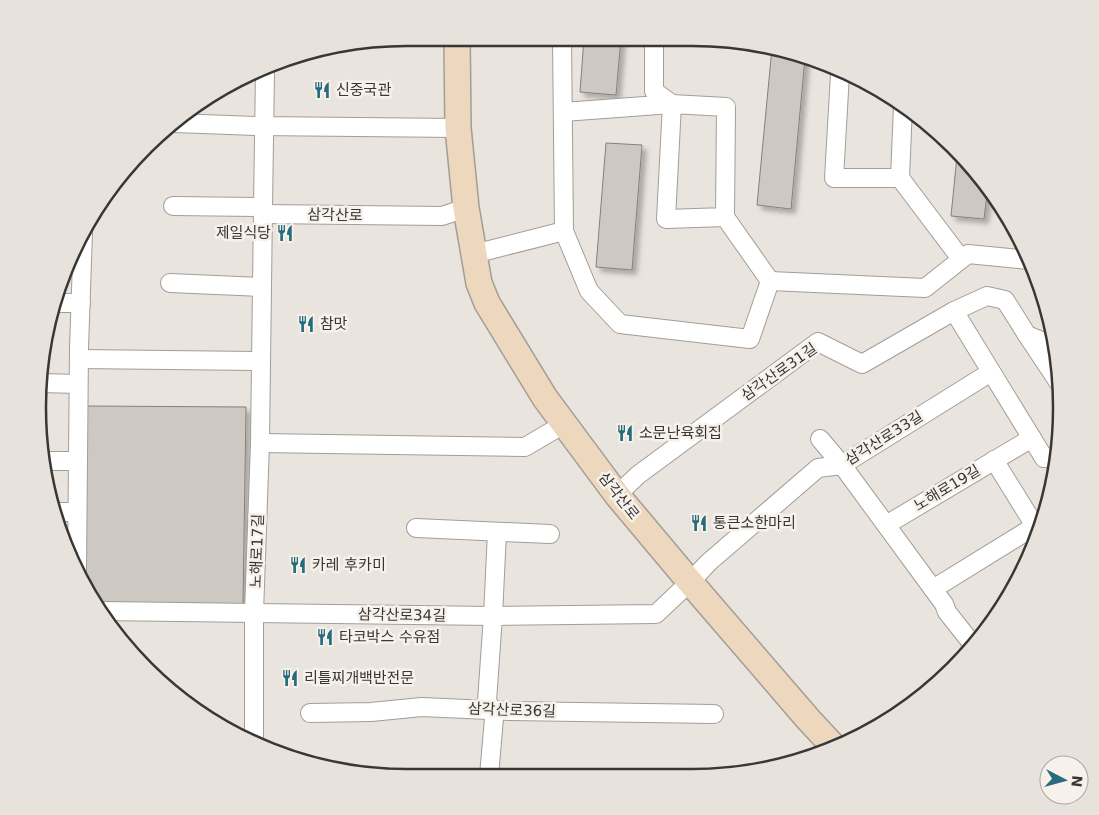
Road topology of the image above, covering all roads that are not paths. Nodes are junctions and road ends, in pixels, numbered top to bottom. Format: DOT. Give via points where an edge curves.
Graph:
graph roads {
  1 [pos="457,46"];
  2 [pos="562,46"];
  3 [pos="654,46"];
  4 [pos="266,75"];
  5 [pos="840,79"];
  6 [pos="672,104"];
  7 [pos="563,112"];
  8 [pos="903,115"];
  9 [pos="184,124"];
  10 [pos="265,126"];
  11 [pos="458,128"];
  12 [pos="900,178"];
  13 [pos="173,206"];
  14 [pos="466,208"];
  15 [pos="263,210"];
  16 [pos="725,217"];
  17 [pos="564,231"];
  18 [pos="82,251"];
  19 [pos="474,254"];
  20 [pos="961,259"];
  21 [pos="1020,259"];
  22 [pos="770,281"];
  23 [pos="170,283"];
  24 [pos="262,287"];
  25 [pos="62,302"];
  26 [pos="81,303"];
  27 [pos="954,311"];
  28 [pos="1027,335"];
  29 [pos="1047,343"];
  30 [pos="79,359"];
  31 [pos="261,361"];
  32 [pos="1051,371"];
  33 [pos="991,372"];
  34 [pos="47,384"];
  35 [pos="78,384"];
  36 [pos="564,424"];
  37 [pos="820,438"];
  38 [pos="1032,438"];
  39 [pos="260,442"];
  40 [pos="1050,458"];
  41 [pos="994,460"];
  42 [pos="50,461"];
  43 [pos="78,461"];
  44 [pos="842,465"];
  45 [pos="617,495"];
  46 [pos="62,512"];
  47 [pos="78,512"];
  48 [pos="1034,524"];
  49 [pos="886,525"];
  50 [pos="416,528"];
  51 [pos="1033,528"];
  52 [pos="497,532"];
  53 [pos="550,534"];
  54 [pos="77,553"];
  55 [pos="690,582"];
  56 [pos="933,589"];
  57 [pos="109,611"];
  58 [pos="254,613"];
  59 [pos="493,616"];
  60 [pos="968,639"];
  61 [pos="492,710"];
  62 [pos="310,713"];
  63 [pos="714,714"];
  64 [pos="254,734"];
  65 [pos="829,741"];
  66 [pos="490,769"];
  1 -- 11 [label="street, 삼각산로"];
  2 -- 7 [label="street"];
  3 -- 6 [label="street" via="654,91"];
  4 -- 10 [label="street, 노해로17길"];
  5 -- 12 [label="street" via="834,178"];
  6 -- 7 [label="street"];
  6 -- 16 [label="street" via="726,107"];
  6 -- 16 [label="street" via="666,219"];
  7 -- 17 [label="street"];
  8 -- 12 [label="street"];
  9 -- 10 [label="street"];
  10 -- 11 [label="street"];
  10 -- 15 [label="street, 노해로17길"];
  11 -- 14 [label="street, 삼각산로"];
  12 -- 20 [label="street"];
  13 -- 15 [label="street"];
  14 -- 15 [label="street, 삼각산로" via="442,216"];
  14 -- 19 [label="street, 삼각산로"];
  15 -- 24 [label="street, 노해로17길"];
  16 -- 22 [label="street"];
  17 -- 19 [label="street"];
  17 -- 22 [label="street" via="589,291 620,324 750,339"];
  18 -- 26 [label="street"];
  19 -- 36 [label="street, 삼각산로" via="479,283 487,303"];
  20 -- 21 [label="street" via="968,254"];
  20 -- 22 [label="street" via="925,288"];
  23 -- 24 [label="street"];
  24 -- 31 [label="street, 노해로17길"];
  25 -- 26 [label="street"];
  26 -- 30 [label="street"];
  27 -- 28 [label="street, 삼각산로31길" via="987,296 1005,300"];
  27 -- 33 [label="street"];
  27 -- 45 [label="street, 삼각산로31길" via="862,364 818,342 638,475"];
  28 -- 29 [label="street"];
  28 -- 32 [label="street, 삼각산로31길"];
  30 -- 31 [label="street"];
  30 -- 35 [label="street"];
  31 -- 39 [label="street, 노해로17길"];
  33 -- 38 [label="street"];
  33 -- 44 [label="street, 삼각산로33길"];
  34 -- 35 [label="street"];
  35 -- 43 [label="street"];
  36 -- 39 [label="street" via="525,447"];
  36 -- 45 [label="street, 삼각산로"];
  37 -- 44 [label="street"];
  38 -- 40 [label="street" via="1044,458"];
  38 -- 41 [label="street"];
  39 -- 58 [label="street, 노해로17길"];
  41 -- 48 [label="street, 노해로19길"];
  41 -- 49 [label="street, 노해로19길"];
  42 -- 43 [label="street"];
  43 -- 47 [label="street"];
  44 -- 49 [label="street"];
  44 -- 55 [label="street, 삼각산로33길" via="818,468"];
  45 -- 55 [label="street, 삼각산로"];
  46 -- 47 [label="street"];
  47 -- 54 [label="street"];
  49 -- 56 [label="street"];
  50 -- 52 [label="street"];
  51 -- 56 [label="street, 노해로19길"];
  52 -- 53 [label="street"];
  52 -- 59 [label="street"];
  55 -- 59 [label="street, 삼각산로34길" via="656,614"];
  55 -- 65 [label="street, 삼각산로"];
  56 -- 60 [label="street"];
  57 -- 58 [label="street, 삼각산로34길"];
  58 -- 59 [label="street, 삼각산로34길"];
  58 -- 64 [label="street, 노해로17길"];
  59 -- 61 [label="street" via="487,701"];
  61 -- 62 [label="street, 삼각산로36길" via="422,707"];
  61 -- 63 [label="street, 삼각산로36길"];
  61 -- 66 [label="street"];
}
